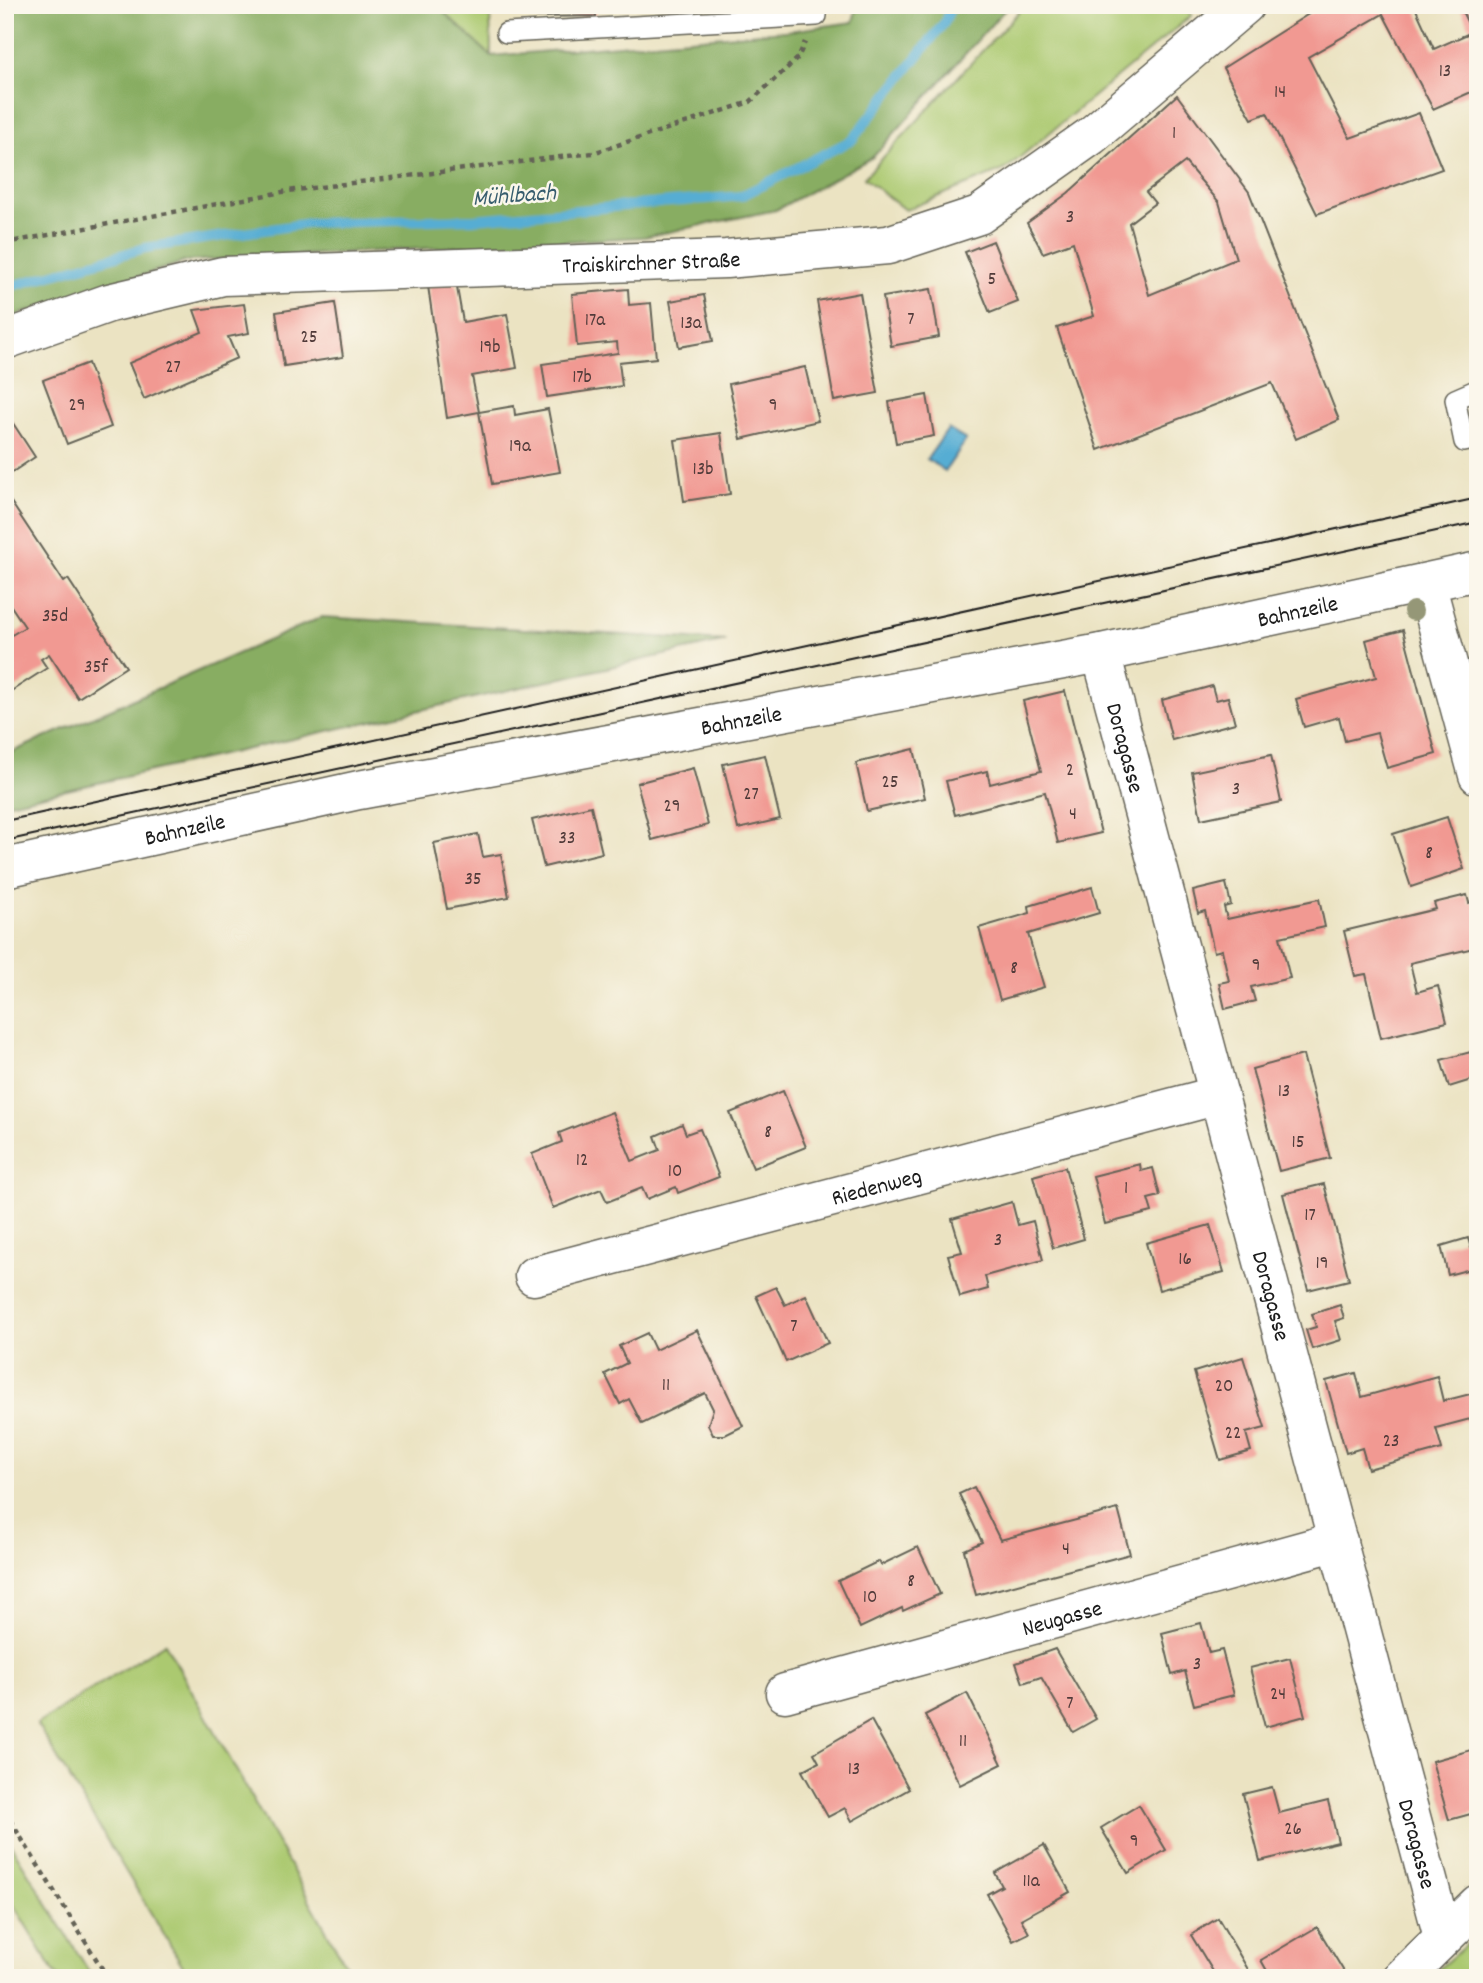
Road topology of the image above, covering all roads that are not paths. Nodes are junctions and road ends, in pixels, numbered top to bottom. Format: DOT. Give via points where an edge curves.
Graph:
graph roads {
  1 [pos="1232,9"];
  2 [pos="817,11"];
  3 [pos="506,33"];
  4 [pos="5,340"];
  5 [pos="1478,389"];
  6 [pos="1478,439"];
  7 [pos="1478,571"];
  8 [pos="1426,583"];
  9 [pos="1101,653"];
  10 [pos="1478,775"];
  11 [pos="5,868"];
  12 [pos="1219,1095"];
  13 [pos="534,1276"];
  14 [pos="1338,1541"];
  15 [pos="785,1693"];
  16 [pos="1478,1904"];
  17 [pos="1443,1937"];
  18 [pos="1402,1978"];
  1 -- 4 [label="street, Traiskirchner Straße" via="1091,136 979,215 888,245 726,259 223,276 108,303"];
  2 -- 3 [label="lane"];
  5 -- 6 [label="lane" via="1455,399 1464,442"];
  7 -- 8 [label="street, Bahnzeile"];
  8 -- 9 [label="street, Bahnzeile"];
  8 -- 10 [label="street"];
  9 -- 11 [label="street, Bahnzeile" via="359,790"];
  9 -- 12 [label="street, Doragasse"];
  12 -- 13 [label="street, Riedenweg"];
  12 -- 14 [label="street, Doragasse"];
  14 -- 15 [label="street, Neugasse"];
  14 -- 17 [label="street, Doragasse"];
  16 -- 17 [label="street"];
  17 -- 18 [label="street"];
}
